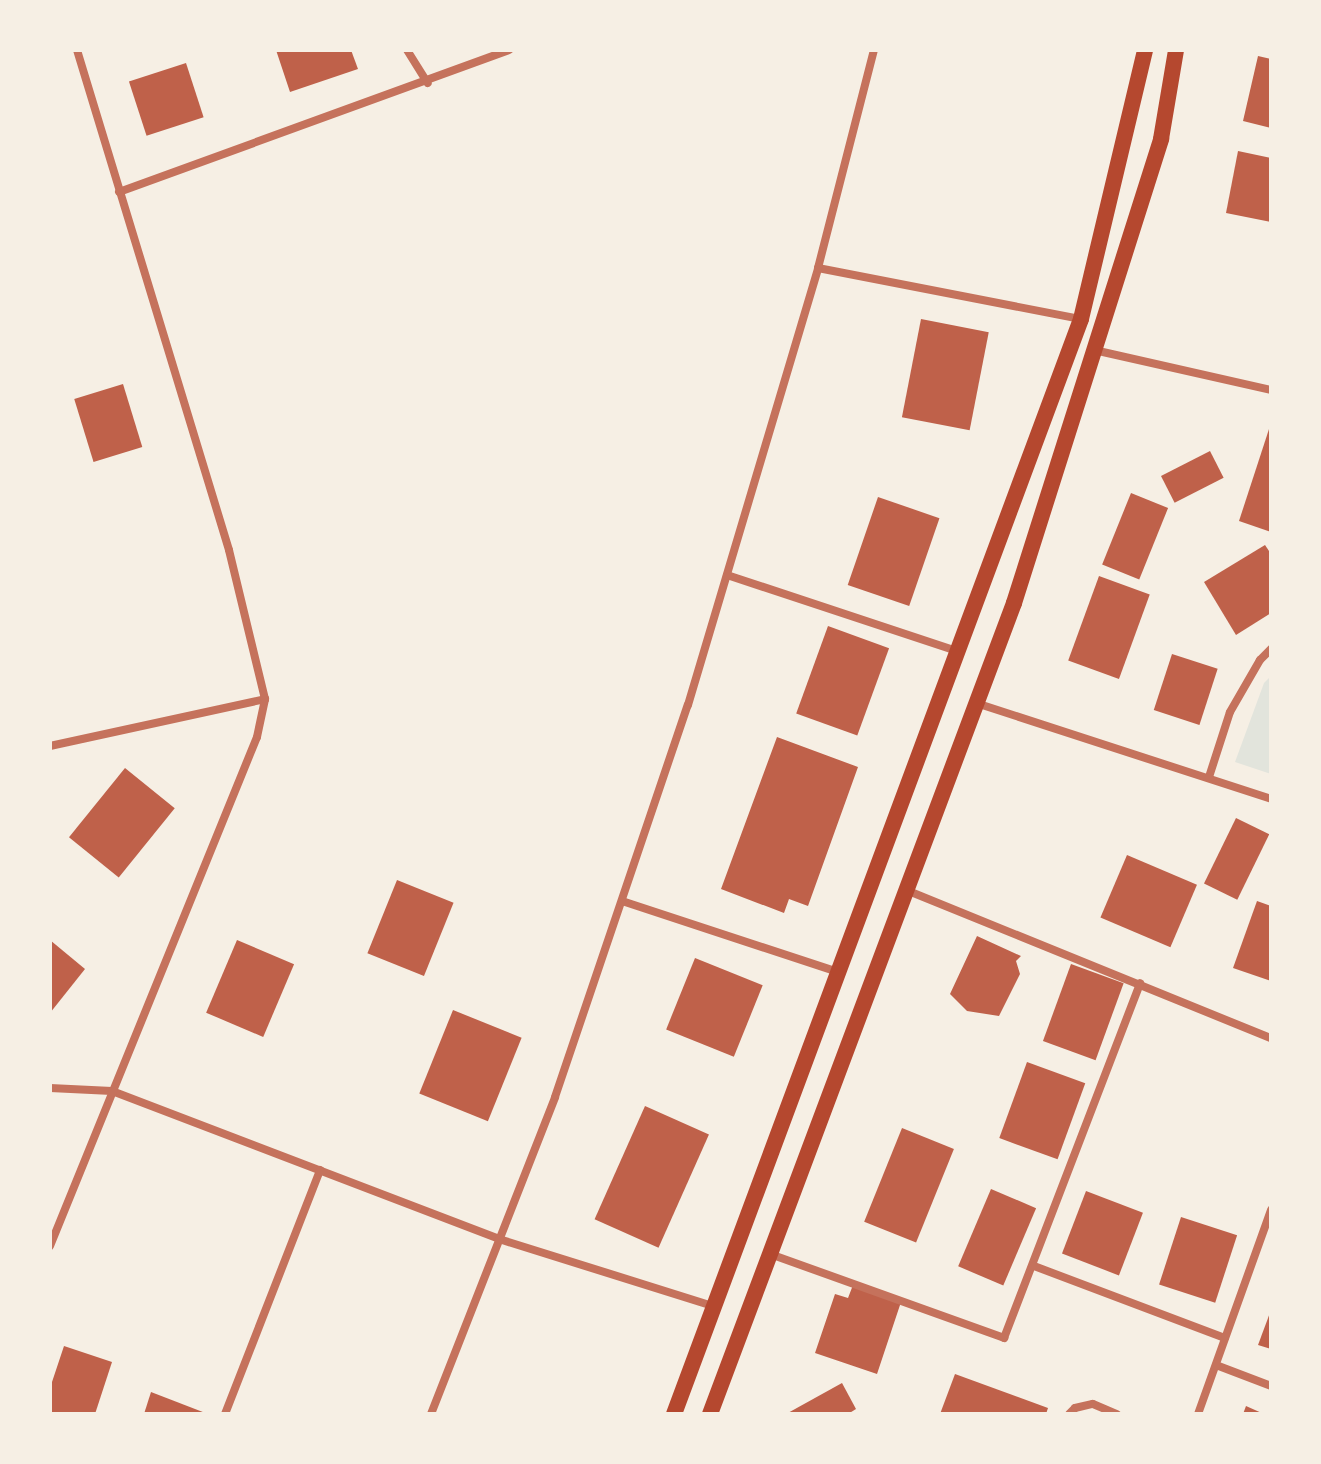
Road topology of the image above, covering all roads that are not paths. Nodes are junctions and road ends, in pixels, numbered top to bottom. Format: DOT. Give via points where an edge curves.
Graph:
graph roads {
  1 [pos="77,50"];
  2 [pos="407,50"];
  3 [pos="509,50"];
  4 [pos="874,50"];
  5 [pos="1145,50"];
  6 [pos="1176,50"];
  7 [pos="428,83"];
  8 [pos="119,192"];
  9 [pos="818,268"];
  10 [pos="1081,319"];
  11 [pos="1094,350"];
  12 [pos="1271,390"];
  13 [pos="727,575"];
  14 [pos="1271,649"];
  15 [pos="957,651"];
  16 [pos="265,699"];
  17 [pos="976,703"];
  18 [pos="50,746"];
  19 [pos="1209,777"];
  20 [pos="1271,799"];
  21 [pos="906,890"];
  22 [pos="622,901"];
  23 [pos="838,972"];
  24 [pos="1140,983"];
  25 [pos="1271,1038"];
  26 [pos="50,1088"];
  27 [pos="112,1091"];
  28 [pos="320,1170"];
  29 [pos="1271,1210"];
  30 [pos="499,1239"];
  31 [pos="50,1246"];
  32 [pos="770,1254"];
  33 [pos="1034,1266"];
  34 [pos="713,1306"];
  35 [pos="1225,1338"];
  36 [pos="1216,1365"];
  37 [pos="1271,1386"];
  38 [pos="225,1414"];
  39 [pos="431,1414"];
  40 [pos="674,1414"];
  41 [pos="710,1414"];
  42 [pos="1069,1414"];
  43 [pos="1117,1414"];
  44 [pos="1198,1414"];
  1 -- 8 [label="street"];
  2 -- 7 [label="street"];
  3 -- 7 [label="street"];
  4 -- 9 [label="street"];
  5 -- 10 [label="main road"];
  6 -- 11 [label="main road" via="1161,139"];
  7 -- 8 [label="street"];
  8 -- 16 [label="street" via="229,550"];
  9 -- 10 [label="street"];
  9 -- 13 [label="street"];
  10 -- 15 [label="main road"];
  11 -- 12 [label="street"];
  11 -- 17 [label="main road" via="1014,603"];
  13 -- 15 [label="street"];
  13 -- 22 [label="street"];
  14 -- 19 [label="street" via="1230,712"];
  15 -- 23 [label="main road"];
  16 -- 18 [label="street"];
  16 -- 27 [label="street" via="257,737"];
  17 -- 19 [label="street"];
  17 -- 21 [label="main road"];
  19 -- 20 [label="street"];
  21 -- 24 [label="street"];
  21 -- 32 [label="main road"];
  22 -- 23 [label="street"];
  22 -- 30 [label="street" via="555,1097"];
  23 -- 34 [label="main road"];
  24 -- 25 [label="street"];
  24 -- 33 [label="street"];
  26 -- 27 [label="street"];
  27 -- 28 [label="street"];
  27 -- 31 [label="street"];
  28 -- 30 [label="street"];
  28 -- 38 [label="street"];
  29 -- 35 [label="street"];
  30 -- 34 [label="street"];
  30 -- 39 [label="street"];
  32 -- 33 [label="street" via="1004,1338"];
  32 -- 41 [label="main road"];
  33 -- 35 [label="street"];
  34 -- 40 [label="main road"];
  35 -- 36 [label="street"];
  36 -- 37 [label="street"];
  36 -- 44 [label="street"];
  42 -- 43 [label="street" via="1093,1404"];
}
